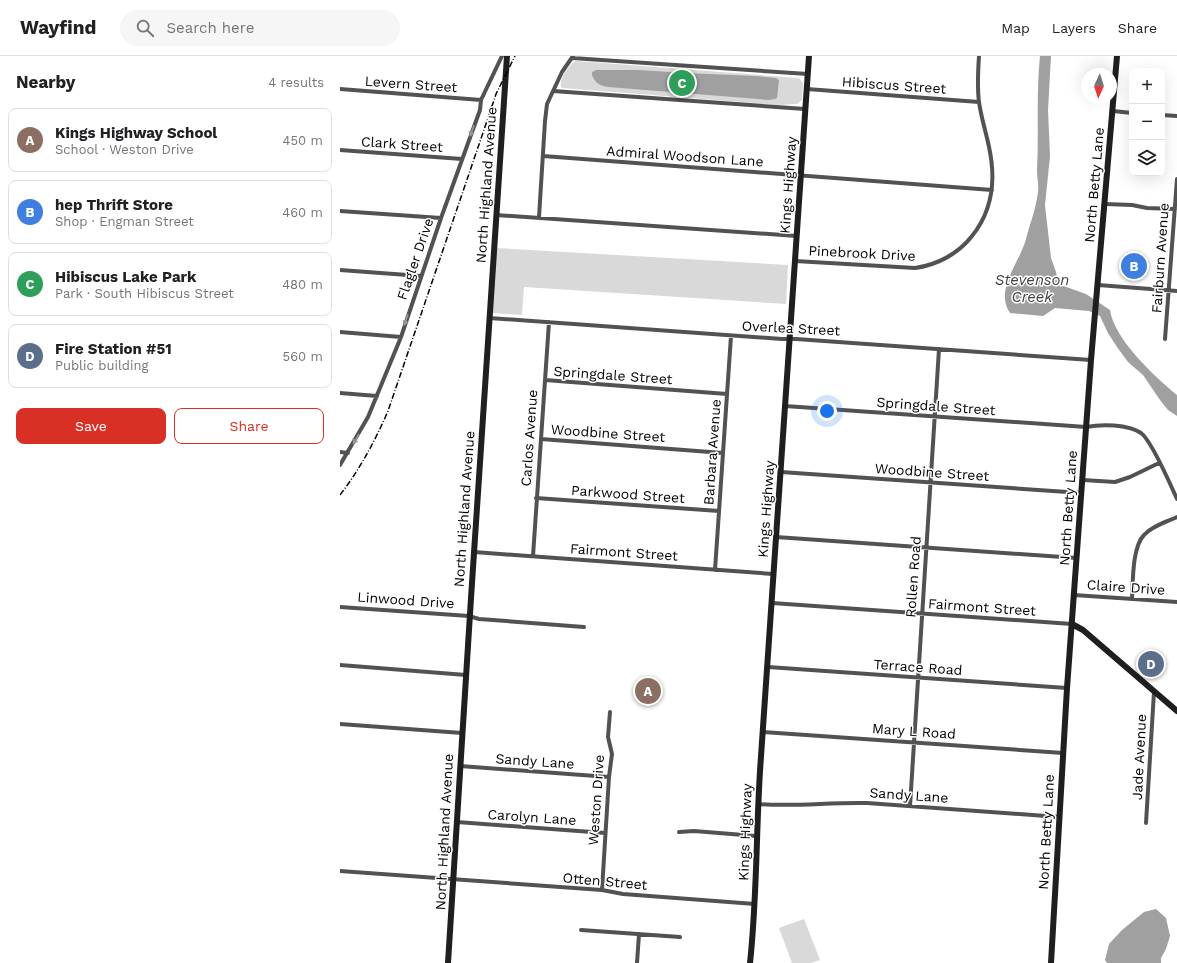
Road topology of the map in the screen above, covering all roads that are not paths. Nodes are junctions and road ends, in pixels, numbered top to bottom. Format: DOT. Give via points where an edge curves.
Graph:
graph roads {
  1 [pos="502,56"];
  2 [pos="507,56"];
  3 [pos="809,56"];
  4 [pos="979,56"];
  5 [pos="1117,56"];
  6 [pos="572,57"];
  7 [pos="808,74"];
  8 [pos="340,89"];
  9 [pos="806,89"];
  10 [pos="553,91"];
  11 [pos="481,100"];
  12 [pos="979,102"];
  13 [pos="805,109"];
  14 [pos="1113,112"];
  15 [pos="1129,113"];
  16 [pos="1165,115"];
  17 [pos="1177,116"];
  18 [pos="340,150"];
  19 [pos="543,156"];
  20 [pos="462,159"];
  21 [pos="800,176"];
  22 [pos="1177,179"];
  23 [pos="992,190"];
  24 [pos="1105,204"];
  25 [pos="1174,209"];
  26 [pos="340,211"];
  27 [pos="496,215"];
  28 [pos="539,217"];
  29 [pos="441,218"];
  30 [pos="797,236"];
  31 [pos="795,261"];
  32 [pos="340,270"];
  33 [pos="421,276"];
  34 [pos="1098,285"];
  35 [pos="1168,290"];
  36 [pos="1177,291"];
  37 [pos="489,318"];
  38 [pos="549,322"];
  39 [pos="340,332"];
  40 [pos="731,336"];
  41 [pos="401,337"];
  42 [pos="789,339"];
  43 [pos="1165,339"];
  44 [pos="939,349"];
  45 [pos="1091,360"];
  46 [pos="544,380"];
  47 [pos="340,393"];
  48 [pos="727,394"];
  49 [pos="377,396"];
  50 [pos="785,406"];
  51 [pos="935,417"];
  52 [pos="1086,427"];
  53 [pos="540,439"];
  54 [pos="340,452"];
  55 [pos="348,453"];
  56 [pos="723,453"];
  57 [pos="1159,463"];
  58 [pos="340,465"];
  59 [pos="781,472"];
  60 [pos="1083,480"];
  61 [pos="931,482"];
  62 [pos="1082,493"];
  63 [pos="536,498"];
  64 [pos="1177,499"];
  65 [pos="719,511"];
  66 [pos="1177,517"];
  67 [pos="776,537"];
  68 [pos="925,548"];
  69 [pos="474,552"];
  70 [pos="533,556"];
  71 [pos="1077,558"];
  72 [pos="715,570"];
  73 [pos="773,574"];
  74 [pos="1074,595"];
  75 [pos="1132,599"];
  76 [pos="1177,602"];
  77 [pos="772,603"];
  78 [pos="340,606"];
  79 [pos="922,614"];
  80 [pos="469,616"];
  81 [pos="1072,624"];
  82 [pos="584,627"];
  83 [pos="340,665"];
  84 [pos="768,668"];
  85 [pos="466,675"];
  86 [pos="918,678"];
  87 [pos="1067,688"];
  88 [pos="1154,692"];
  89 [pos="1177,711"];
  90 [pos="610,712"];
  91 [pos="340,724"];
  92 [pos="763,732"];
  93 [pos="462,733"];
  94 [pos="914,742"];
  95 [pos="1063,753"];
  96 [pos="460,766"];
  97 [pos="609,777"];
  98 [pos="758,804"];
  99 [pos="910,806"];
  100 [pos="1059,817"];
  101 [pos="457,822"];
  102 [pos="1146,823"];
  103 [pos="679,832"];
  104 [pos="605,833"];
  105 [pos="756,836"];
  106 [pos="340,871"];
  107 [pos="453,879"];
  108 [pos="602,890"];
  109 [pos="755,904"];
  110 [pos="581,930"];
  111 [pos="639,934"];
  112 [pos="680,937"];
  113 [pos="448,963"];
  114 [pos="637,963"];
  115 [pos="750,963"];
  116 [pos="1051,963"];
  1 -- 11 [label="street, Flagler Drive"];
  2 -- 27 [label="street, North Highland Avenue"];
  3 -- 7 [label="street, Kings Highway"];
  4 -- 12 [label="street, Pinebrook Drive"];
  5 -- 14 [label="street, North Betty Lane"];
  6 -- 7 [label="street"];
  6 -- 10 [label="street"];
  7 -- 9 [label="street, Kings Highway"];
  8 -- 11 [label="street, Levern Street"];
  9 -- 12 [label="street, Hibiscus Street"];
  9 -- 13 [label="street, Kings Highway"];
  10 -- 13 [label="street"];
  10 -- 19 [label="street" via="547,104"];
  11 -- 20 [label="street, Flagler Drive, one-way" via="480,110"];
  12 -- 23 [label="street, Pinebrook Drive" via="991,159"];
  13 -- 21 [label="street, Kings Highway"];
  14 -- 15 [label="street"];
  14 -- 24 [label="street, North Betty Lane"];
  16 -- 17 [label="street"];
  18 -- 20 [label="street, Clark Street"];
  19 -- 21 [label="street, Admiral Woodson Lane"];
  19 -- 28 [label="street"];
  20 -- 29 [label="street, Flagler Drive"];
  21 -- 23 [label="street, Admiral Woodson Lane"];
  21 -- 30 [label="street, Kings Highway"];
  22 -- 25 [label="street, Fairburn Avenue"];
  23 -- 31 [label="street, Pinebrook Drive" via="984,219 969,240 949,257 926,266 901,268"];
  24 -- 25 [label="street"];
  24 -- 34 [label="street, North Betty Lane"];
  25 -- 35 [label="street, Fairburn Avenue"];
  26 -- 29 [label="street"];
  27 -- 28 [label="street, Pinebrook Drive"];
  27 -- 37 [label="street, North Highland Avenue"];
  28 -- 30 [label="street, Pinebrook Drive"];
  29 -- 33 [label="street, Flagler Drive"];
  30 -- 31 [label="street, Kings Highway"];
  31 -- 42 [label="street, Kings Highway"];
  32 -- 33 [label="street"];
  33 -- 41 [label="street, Flagler Drive, one-way"];
  34 -- 35 [label="street"];
  34 -- 45 [label="street, North Betty Lane"];
  35 -- 36 [label="street"];
  35 -- 43 [label="street, Fairburn Avenue"];
  37 -- 38 [label="street, Overlea Street"];
  37 -- 69 [label="street, North Highland Avenue"];
  38 -- 40 [label="street, Overlea Street"];
  38 -- 46 [label="street, Carlos Avenue"];
  39 -- 41 [label="street"];
  40 -- 42 [label="street, Overlea Street"];
  40 -- 48 [label="street, Barbara Avenue"];
  41 -- 49 [label="street, Flagler Drive"];
  42 -- 44 [label="street, Overlea Street"];
  42 -- 50 [label="street, Kings Highway"];
  44 -- 45 [label="street, Overlea Street"];
  44 -- 51 [label="street, Rollen Road"];
  45 -- 52 [label="street, North Betty Lane"];
  46 -- 48 [label="street, Springdale Street"];
  46 -- 53 [label="street, Carlos Avenue"];
  47 -- 49 [label="street"];
  48 -- 56 [label="street, Barbara Avenue"];
  49 -- 55 [label="street, Flagler Drive, one-way"];
  50 -- 51 [label="street, Springdale Street"];
  50 -- 59 [label="street, Kings Highway"];
  51 -- 52 [label="street, Springdale Street"];
  51 -- 61 [label="street, Rollen Road"];
  52 -- 57 [label="street, Springdale Street" via="1097,425 1133,428 1149,442"];
  52 -- 60 [label="street, North Betty Lane"];
  53 -- 56 [label="street, Woodbine Street"];
  53 -- 63 [label="street, Carlos Avenue"];
  54 -- 55 [label="street"];
  55 -- 58 [label="street, Flagler Drive"];
  56 -- 65 [label="street, Barbara Avenue"];
  57 -- 60 [label="street" via="1115,482"];
  57 -- 64 [label="street, Springdale Street"];
  59 -- 61 [label="street, Woodbine Street"];
  59 -- 67 [label="street, Kings Highway"];
  60 -- 62 [label="street, North Betty Lane"];
  61 -- 62 [label="street, Woodbine Street"];
  61 -- 68 [label="street, Rollen Road"];
  62 -- 71 [label="street, North Betty Lane"];
  63 -- 65 [label="street, Parkwood Street"];
  63 -- 70 [label="street, Carlos Avenue"];
  65 -- 72 [label="street, Barbara Avenue"];
  66 -- 75 [label="street" via="1151,529 1140,539"];
  67 -- 68 [label="street"];
  67 -- 73 [label="street, Kings Highway"];
  68 -- 71 [label="street"];
  68 -- 79 [label="street, Rollen Road"];
  69 -- 70 [label="street, Fairmont Street"];
  69 -- 80 [label="street, North Highland Avenue"];
  70 -- 72 [label="street, Fairmont Street"];
  71 -- 74 [label="street, North Betty Lane"];
  72 -- 73 [label="street, Fairmont Street"];
  73 -- 77 [label="street, Kings Highway"];
  74 -- 75 [label="street, Claire Drive"];
  74 -- 81 [label="street, North Betty Lane"];
  75 -- 76 [label="street, Claire Drive"];
  77 -- 79 [label="street, Fairmont Street"];
  77 -- 84 [label="street, Kings Highway"];
  78 -- 80 [label="street, Linwood Drive"];
  79 -- 81 [label="street, Fairmont Street"];
  79 -- 86 [label="street, Rollen Road"];
  80 -- 82 [label="street, Linwood Drive" via="479,619"];
  80 -- 85 [label="street, North Highland Avenue"];
  81 -- 87 [label="street, North Betty Lane"];
  81 -- 88 [label="street" via="1083,630"];
  83 -- 85 [label="street"];
  84 -- 86 [label="street, Terrace Road"];
  84 -- 92 [label="street, Kings Highway"];
  85 -- 93 [label="street, North Highland Avenue"];
  86 -- 87 [label="street, Terrace Road"];
  86 -- 94 [label="street, Rollen Road"];
  87 -- 95 [label="street, North Betty Lane"];
  88 -- 89 [label="street"];
  88 -- 102 [label="street, Jade Avenue"];
  90 -- 97 [label="street, Weston Drive" via="608,737 612,754"];
  91 -- 93 [label="street"];
  92 -- 94 [label="street, Mary L Road"];
  92 -- 98 [label="street, Kings Highway"];
  93 -- 96 [label="street, North Highland Avenue"];
  94 -- 95 [label="street, Mary L Road"];
  94 -- 99 [label="street, Rollen Road"];
  95 -- 100 [label="street, North Betty Lane"];
  96 -- 97 [label="street, Sandy Lane"];
  96 -- 101 [label="street, North Highland Avenue"];
  97 -- 104 [label="street, Weston Drive"];
  98 -- 99 [label="street, Sandy Lane" via="847,802"];
  98 -- 105 [label="street, Kings Highway"];
  99 -- 100 [label="street, Sandy Lane"];
  100 -- 116 [label="street, North Betty Lane"];
  101 -- 104 [label="street, Carolyn Lane"];
  101 -- 107 [label="street, North Highland Avenue"];
  103 -- 105 [label="street"];
  104 -- 108 [label="street, Weston Drive"];
  105 -- 109 [label="street, Kings Highway"];
  106 -- 107 [label="street, Otten Street"];
  107 -- 108 [label="street, Otten Street"];
  107 -- 113 [label="street, North Highland Avenue"];
  108 -- 109 [label="street, Otten Street" via="623,894"];
  109 -- 115 [label="street, Kings Highway"];
  110 -- 111 [label="street"];
  111 -- 112 [label="street"];
  111 -- 114 [label="street"];
}
